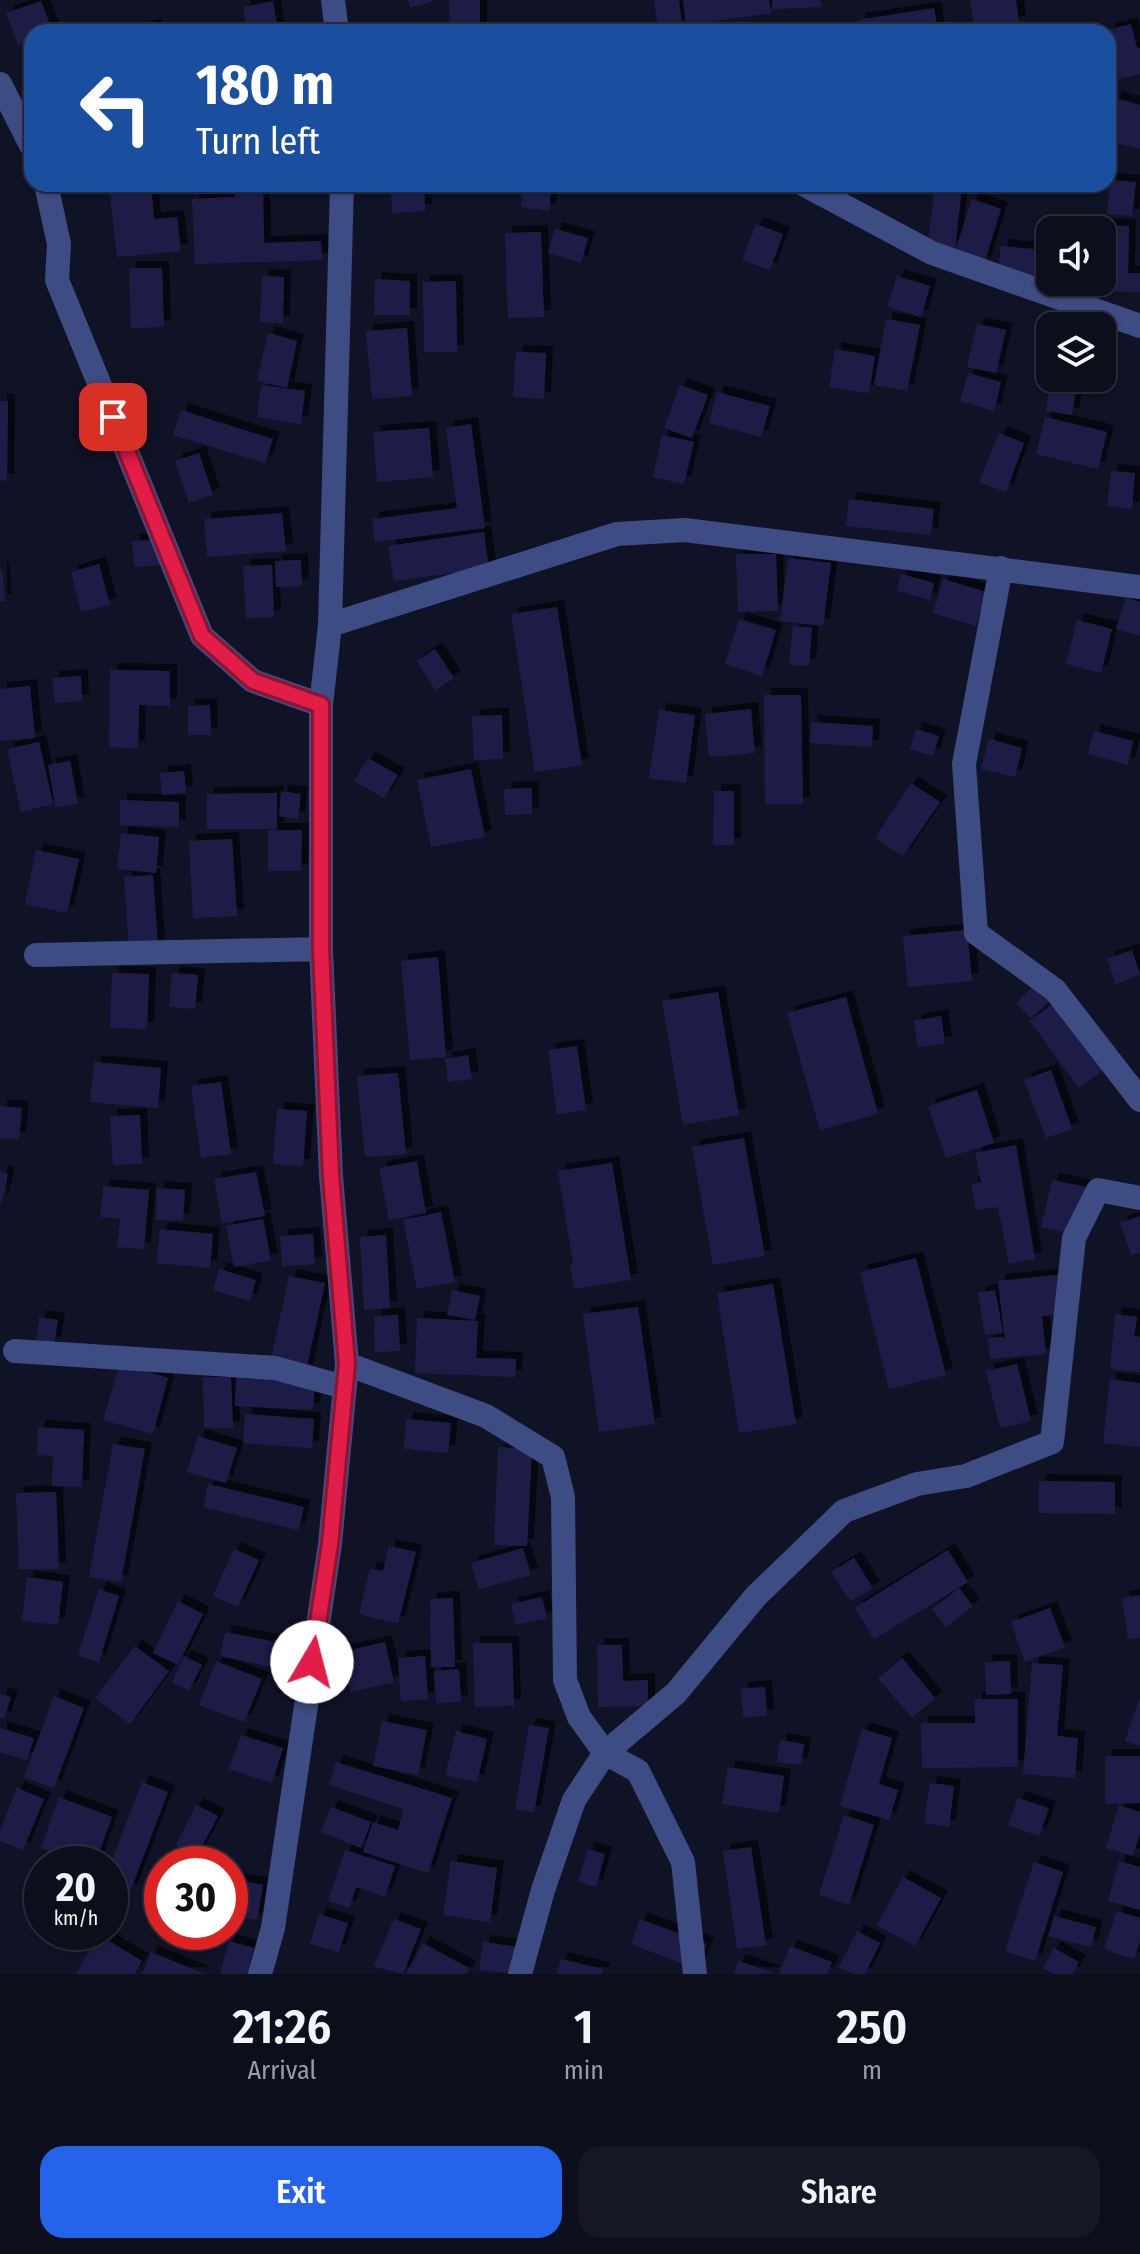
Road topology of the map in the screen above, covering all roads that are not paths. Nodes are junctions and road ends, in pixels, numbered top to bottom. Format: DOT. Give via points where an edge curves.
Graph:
graph roads {
  1 [pos="333,0"];
  2 [pos="336,24"];
  3 [pos="0,84"];
  4 [pos="24,131"];
  5 [pos="48,192"];
  6 [pos="342,192"];
  7 [pos="818,192"];
  8 [pos="1140,326"];
  9 [pos="1001,568"];
  10 [pos="1140,587"];
  11 [pos="330,625"];
  12 [pos="321,705"];
  13 [pos="321,949"];
  14 [pos="36,955"];
  15 [pos="1140,1100"];
  16 [pos="1140,1198"];
  17 [pos="15,1351"];
  18 [pos="346,1375"];
  19 [pos="605,1753"];
  20 [pos="260,1974"];
  21 [pos="520,1974"];
  22 [pos="695,1974"];
  1 -- 2 [label="street"];
  3 -- 4 [label="street"];
  5 -- 12 [label="street" via="59,244 57,280 202,636 253,681"];
  6 -- 11 [label="street"];
  7 -- 8 [label="street" via="932,253"];
  9 -- 10 [label="street"];
  9 -- 11 [label="street" via="685,530 617,534"];
  9 -- 15 [label="street" via="964,764 976,933 1055,990"];
  11 -- 12 [label="street"];
  12 -- 13 [label="street"];
  13 -- 14 [label="street"];
  13 -- 18 [label="street"];
  16 -- 19 [label="street" via="1098,1190 1074,1238 1052,1442 966,1476 917,1484 844,1511 756,1596 676,1693"];
  17 -- 18 [label="street"];
  18 -- 19 [label="street" via="486,1416 553,1457 563,1497 565,1680 579,1717"];
  18 -- 20 [label="street" via="330,1544 273,1928"];
  19 -- 21 [label="street" via="574,1800"];
  19 -- 22 [label="street" via="638,1771 683,1862"];
}
